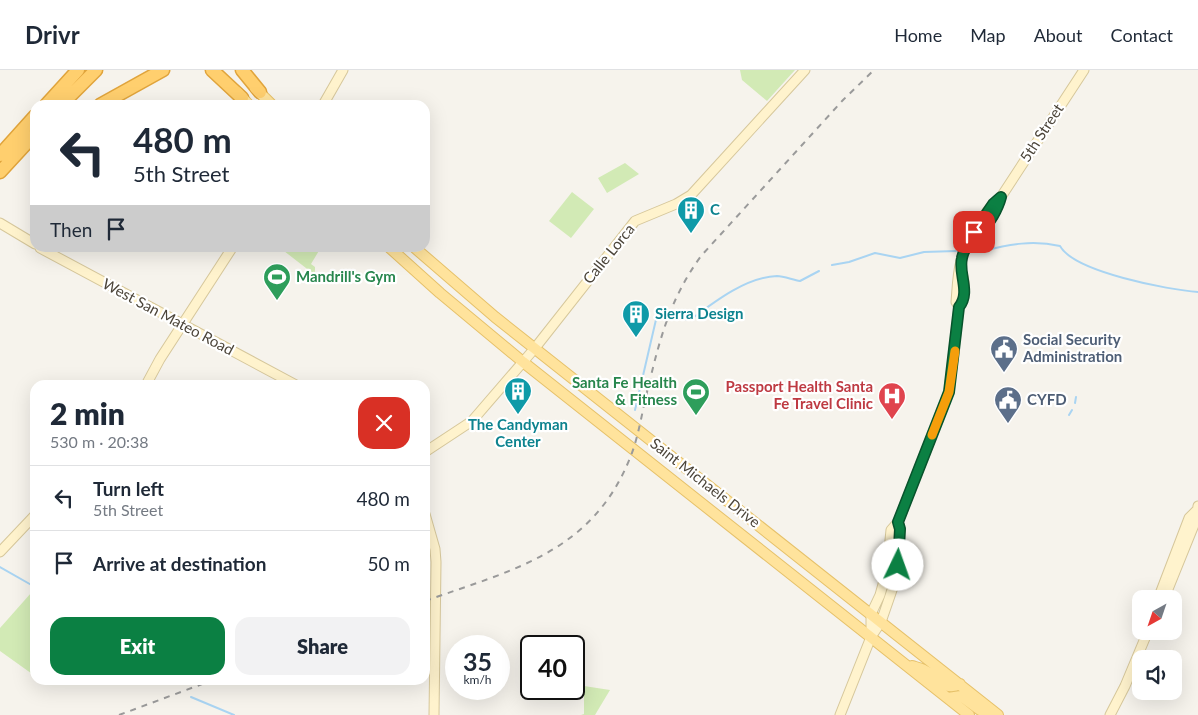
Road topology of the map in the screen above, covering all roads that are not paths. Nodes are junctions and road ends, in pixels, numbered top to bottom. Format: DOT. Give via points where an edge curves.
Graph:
graph roads {
  1 [pos="66,70"];
  2 [pos="78,70"];
  3 [pos="96,70"];
  4 [pos="163,70"];
  5 [pos="212,70"];
  6 [pos="219,70"];
  7 [pos="238,70"];
  8 [pos="242,70"];
  9 [pos="343,70"];
  10 [pos="805,70"];
  11 [pos="1084,70"];
  12 [pos="260,92"];
  13 [pos="47,100"];
  14 [pos="49,100"];
  15 [pos="66,100"];
  16 [pos="109,100"];
  17 [pos="243,100"];
  18 [pos="243,100"];
  19 [pos="267,100"];
  20 [pos="326,100"];
  21 [pos="30,121"];
  22 [pos="30,139"];
  23 [pos="30,148"];
  24 [pos="0,155"];
  25 [pos="1,171"];
  26 [pos="0,223"];
  27 [pos="30,241"];
  28 [pos="47,252"];
  29 [pos="229,252"];
  30 [pos="394,252"];
  31 [pos="420,252"];
  32 [pos="182,325"];
  33 [pos="535,348"];
  34 [pos="523,362"];
  35 [pos="149,380"];
  36 [pos="286,380"];
  37 [pos="430,449"];
  38 [pos="1197,509"];
  39 [pos="30,520"];
  40 [pos="898,522"];
  41 [pos="430,532"];
  42 [pos="0,552"];
  43 [pos="1177,566"];
  44 [pos="1163,590"];
  45 [pos="1168,590"];
  46 [pos="872,614"];
  47 [pos="881,622"];
  48 [pos="871,637"];
  49 [pos="1144,640"];
  50 [pos="906,664"];
  51 [pos="960,684"];
  52 [pos="948,698"];
  53 [pos="434,715"];
  54 [pos="840,715"];
  55 [pos="969,715"];
  56 [pos="991,715"];
  57 [pos="998,715"];
  58 [pos="1110,715"];
  1 -- 13 [label="highway"];
  2 -- 14 [label="highway"];
  3 -- 15 [label="highway"];
  4 -- 16 [label="highway"];
  5 -- 17 [label="highway"];
  6 -- 18 [label="main road"];
  7 -- 12 [label="main road"];
  8 -- 12 [label="highway"];
  9 -- 20 [label="street"];
  10 -- 33 [label="street, Calle Lorca" via="691,195 645,215 629,228"];
  11 -- 40 [label="street, 5th Street" via="1001,197 974,232 962,257 956,302 959,307 957,342 949,392"];
  12 -- 19 [label="main road"];
  21 -- 24 [label="highway"];
  22 -- 25 [label="highway"];
  23 -- 25 [label="highway"];
  26 -- 27 [label="street"];
  28 -- 32 [label="street, West San Mateo Road"];
  29 -- 32 [label="street"];
  30 -- 34 [label="main road, Saint Michaels Drive"];
  31 -- 33 [label="main road, Saint Michaels Drive"];
  32 -- 35 [label="street"];
  32 -- 36 [label="street, West San Mateo Road"];
  33 -- 34 [label="street, Calle Lorca"];
  33 -- 46 [label="main road, Saint Michaels Drive"];
  34 -- 37 [label="street, Calle Lorca" via="472,421"];
  34 -- 48 [label="main road, Saint Michaels Drive"];
  38 -- 43 [label="street" via="1189,518"];
  39 -- 42 [label="street"];
  40 -- 46 [label="street, 5th Street" via="891,530 885,577"];
  40 -- 47 [label="street, 5th Street" via="896,578"];
  41 -- 53 [label="street" via="435,549"];
  43 -- 44 [label="street"];
  43 -- 45 [label="street"];
  46 -- 47 [label="main road, Saint Michaels Drive"];
  46 -- 48 [label="street, 5th Street"];
  47 -- 48 [label="street, 5th Street"];
  47 -- 51 [label="main road, Saint Michaels Drive"];
  48 -- 50 [label="main road, Saint Michaels Drive"];
  48 -- 54 [label="street, 5th Street"];
  49 -- 58 [label="street"];
  50 -- 51 [label="main road" via="925,670 944,686"];
  50 -- 52 [label="main road, Saint Michaels Drive"];
  51 -- 57 [label="main road, Saint Michaels Drive"];
  52 -- 55 [label="main road, Saint Michaels Drive"];
  52 -- 56 [label="main road" via="961,696"];
}
